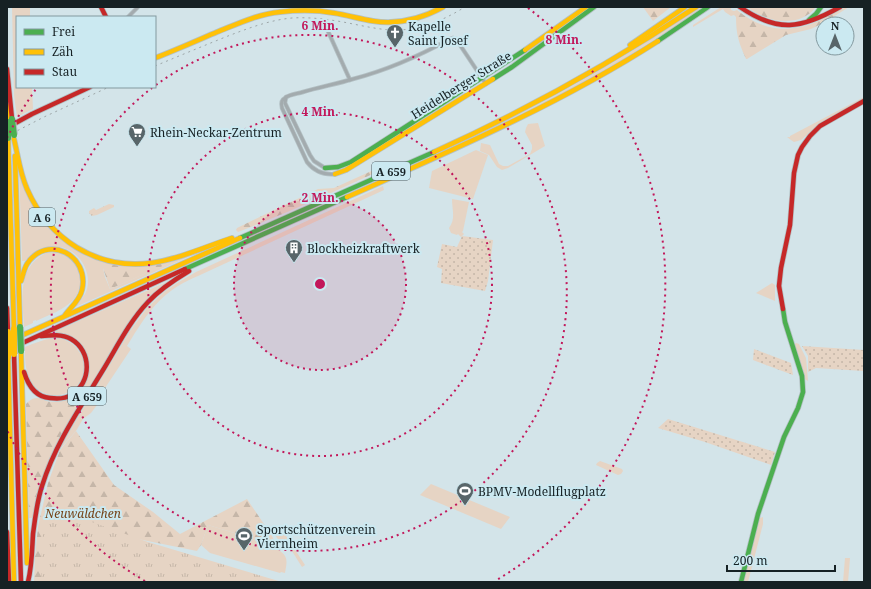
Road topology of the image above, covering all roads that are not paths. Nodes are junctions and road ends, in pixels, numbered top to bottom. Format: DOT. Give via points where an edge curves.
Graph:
graph roads {
  1 [pos="100,7"];
  2 [pos="138,7"];
  3 [pos="317,7"];
  4 [pos="443,7"];
  5 [pos="586,7"];
  6 [pos="594,7"];
  7 [pos="685,7"];
  8 [pos="696,7"];
  9 [pos="708,7"];
  10 [pos="740,7"];
  11 [pos="821,7"];
  12 [pos="840,7"];
  13 [pos="288,9"];
  14 [pos="311,11"];
  15 [pos="105,16"];
  16 [pos="129,16"];
  17 [pos="803,24"];
  18 [pos="327,29"];
  19 [pos="156,58"];
  20 [pos="612,60"];
  21 [pos="7,69"];
  22 [pos="350,80"];
  23 [pos="484,81"];
  24 [pos="88,88"];
  25 [pos="286,97"];
  26 [pos="864,101"];
  27 [pos="7,106"];
  28 [pos="10,121"];
  29 [pos="7,128"];
  30 [pos="12,137"];
  31 [pos="325,168"];
  32 [pos="335,174"];
  33 [pos="256,231"];
  34 [pos="218,254"];
  35 [pos="19,286"];
  36 [pos="7,308"];
  37 [pos="63,317"];
  38 [pos="11,331"];
  39 [pos="37,336"];
  40 [pos="7,342"];
  41 [pos="7,349"];
  42 [pos="11,356"];
  43 [pos="21,360"];
  44 [pos="7,532"];
  45 [pos="9,582"];
  46 [pos="14,582"];
  47 [pos="21,582"];
  48 [pos="28,582"];
  49 [pos="741,582"];
  1 -- 15 [label="main road"];
  2 -- 16 [label="street"];
  3 -- 14 [label="street"];
  4 -- 14 [label="main road" via="432,13 396,23"];
  5 -- 23 [label="main road, Heidelberger Straße"];
  6 -- 23 [label="main road, Heidelberger Straße" via="512,67"];
  7 -- 20 [label="main road"];
  8 -- 20 [label="main road, A 659"];
  9 -- 34 [label="main road, A 659" via="608,71 531,113 454,150"];
  10 -- 17 [label="main road" via="756,18 775,25"];
  11 -- 17 [label="main road"];
  12 -- 17 [label="main road"];
  13 -- 14 [label="main road"];
  13 -- 19 [label="main road" via="248,20"];
  18 -- 22 [label="street"];
  20 -- 33 [label="main road, A 659" via="488,127"];
  21 -- 28 [label="main road, A 6"];
  22 -- 23 [label="street" via="392,67 453,38"];
  22 -- 25 [label="street"];
  23 -- 31 [label="main road, Heidelberger Straße" via="351,162 341,167"];
  23 -- 32 [label="main road, Heidelberger Straße" via="346,170"];
  24 -- 29 [label="main road"];
  25 -- 31 [label="street" via="285,103 310,155"];
  25 -- 32 [label="street" via="282,101 282,108 307,162 319,171"];
  26 -- 49 [label="main road" via="820,126 798,155 790,225 779,286 785,322 802,376 803,392 770,478"];
  27 -- 28 [label="main road, A 6"];
  28 -- 30 [label="main road, A 6, bridge"];
  30 -- 33 [label="main road, A 6" via="27,189 42,216 67,242 92,256 125,264 155,262 175,258"];
  30 -- 35 [label="main road, A 6"];
  30 -- 38 [label="main road, A 6"];
  33 -- 37 [label="main road, A 659"];
  34 -- 39 [label="main road, A 659"];
  34 -- 48 [label="main road, A 659" via="167,284 148,302 135,318 67,430 44,478 34,525"];
  35 -- 37 [label="main road" via="28,263 40,252 54,249 71,255 82,270 83,284 80,294"];
  35 -- 43 [label="main road, A 6, bridge"];
  36 -- 38 [label="main road, A 6"];
  37 -- 40 [label="main road, A 659"];
  38 -- 42 [label="main road, A 6, bridge"];
  39 -- 41 [label="main road, A 659"];
  39 -- 43 [label="main road" via="59,335 78,344 87,360 87,373 83,384 66,398 44,397 29,385"];
  42 -- 46 [label="main road, A 6" via="10,486"];
  42 -- 47 [label="main road, A 6"];
  43 -- 48 [label="main road"];
  44 -- 45 [label="main road"];
}
